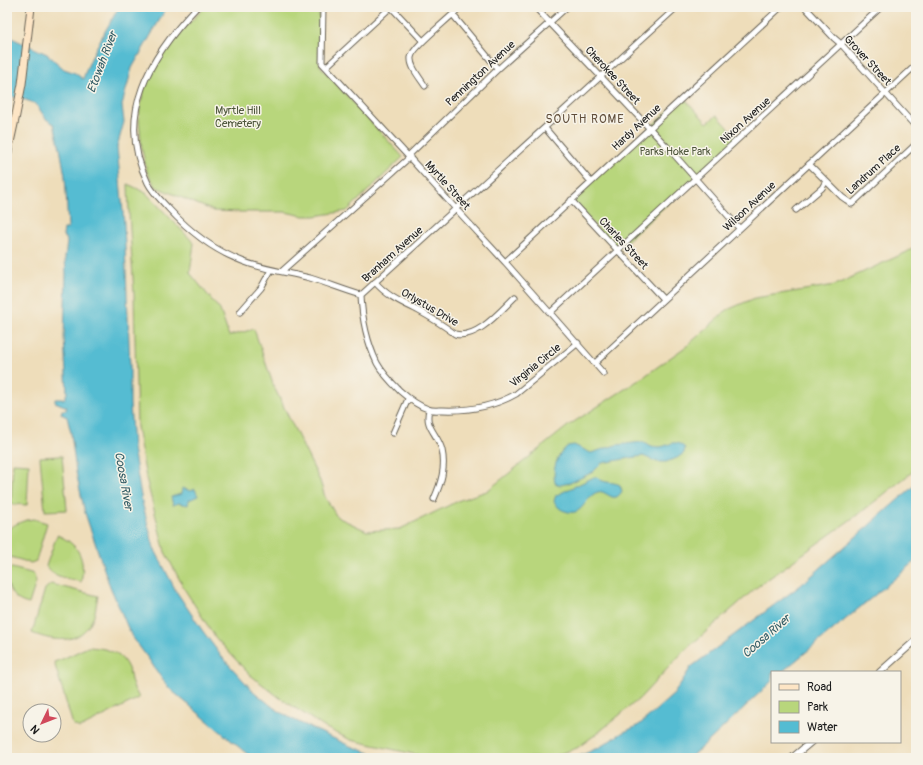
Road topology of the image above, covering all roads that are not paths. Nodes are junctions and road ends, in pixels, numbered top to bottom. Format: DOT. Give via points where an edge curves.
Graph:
graph roads {
  1 [pos="31,7"];
  2 [pos="197,7"];
  3 [pos="323,7"];
  4 [pos="391,7"];
  5 [pos="460,7"];
  6 [pos="535,7"];
  7 [pos="567,7"];
  8 [pos="677,7"];
  9 [pos="781,7"];
  10 [pos="805,7"];
  11 [pos="881,7"];
  12 [pos="453,15"];
  13 [pos="549,23"];
  14 [pos="421,43"];
  15 [pos="841,44"];
  16 [pos="916,65"];
  17 [pos="326,67"];
  18 [pos="498,69"];
  19 [pos="602,76"];
  20 [pos="425,86"];
  21 [pos="885,94"];
  22 [pos="916,127"];
  23 [pos="545,128"];
  24 [pos="649,128"];
  25 [pos="916,144"];
  26 [pos="7,156"];
  27 [pos="409,156"];
  28 [pos="809,164"];
  29 [pos="695,178"];
  30 [pos="826,181"];
  31 [pos="592,182"];
  32 [pos="571,200"];
  33 [pos="456,210"];
  34 [pos="796,210"];
  35 [pos="739,228"];
  36 [pos="617,250"];
  37 [pos="505,262"];
  38 [pos="271,270"];
  39 [pos="282,271"];
  40 [pos="375,282"];
  41 [pos="361,295"];
  42 [pos="515,297"];
  43 [pos="663,299"];
  44 [pos="240,312"];
  45 [pos="551,312"];
  46 [pos="578,342"];
  47 [pos="595,362"];
  48 [pos="604,374"];
  49 [pos="408,399"];
  50 [pos="429,410"];
  51 [pos="393,434"];
  52 [pos="434,499"];
  53 [pos="916,640"];
  54 [pos="881,671"];
  55 [pos="810,743"];
  56 [pos="792,758"];
  1 -- 26 [label="main road" via="22,84"];
  2 -- 38 [label="street, Branham Avenue" via="166,42 144,80 136,116 135,135 139,159 151,187 189,230 206,243 242,261"];
  3 -- 17 [label="street" via="322,63"];
  4 -- 14 [label="street"];
  4 -- 17 [label="street"];
  5 -- 12 [label="street"];
  6 -- 13 [label="street, Cherokee Street"];
  7 -- 13 [label="street, Pennington Avenue"];
  8 -- 19 [label="street, Branham Avenue"];
  9 -- 24 [label="street, Hardy Avenue"];
  10 -- 15 [label="street, Grover Street"];
  11 -- 15 [label="street, Nixon Avenue"];
  12 -- 14 [label="street"];
  12 -- 18 [label="street"];
  13 -- 18 [label="street, Pennington Avenue"];
  13 -- 19 [label="street, Cherokee Street"];
  14 -- 20 [label="street" via="410,58"];
  15 -- 21 [label="street, Grover Street"];
  15 -- 29 [label="street, Nixon Avenue"];
  16 -- 21 [label="street, Wilson Avenue"];
  17 -- 27 [label="street, Myrtle Street"];
  18 -- 27 [label="street, Pennington Avenue"];
  19 -- 23 [label="street, Branham Avenue"];
  19 -- 24 [label="street, Cherokee Street"];
  21 -- 22 [label="street, Grover Street"];
  21 -- 28 [label="street, Wilson Avenue"];
  23 -- 31 [label="street"];
  23 -- 33 [label="street, Branham Avenue"];
  24 -- 29 [label="street, Cherokee Street"];
  24 -- 31 [label="street, Hardy Avenue"];
  25 -- 30 [label="street, Landrum Place" via="852,204"];
  27 -- 33 [label="street, Myrtle Street"];
  27 -- 39 [label="street, Pennington Avenue"];
  28 -- 30 [label="street"];
  28 -- 35 [label="street, Wilson Avenue"];
  29 -- 35 [label="street, Cherokee Street"];
  29 -- 36 [label="street, Nixon Avenue"];
  30 -- 34 [label="street" via="822,188"];
  31 -- 32 [label="street, Hardy Avenue"];
  32 -- 36 [label="street, Charles Street"];
  32 -- 37 [label="street, Hardy Avenue"];
  33 -- 37 [label="street, Myrtle Street"];
  33 -- 40 [label="street, Branham Avenue"];
  35 -- 43 [label="street, Wilson Avenue"];
  36 -- 43 [label="street, Charles Street"];
  36 -- 45 [label="street, Nixon Avenue"];
  37 -- 45 [label="street, Myrtle Street"];
  38 -- 39 [label="street, Branham Avenue"];
  38 -- 44 [label="street" via="261,288"];
  39 -- 41 [label="street, Branham Avenue"];
  40 -- 41 [label="street, Branham Avenue"];
  40 -- 42 [label="street, Orlystus Drive" via="394,299 461,335 481,328"];
  41 -- 49 [label="street, Virginia Circle" via="365,329 377,363"];
  43 -- 47 [label="street, Wilson Avenue"];
  45 -- 46 [label="street, Myrtle Street"];
  46 -- 47 [label="street, Myrtle Street"];
  46 -- 50 [label="street, Virginia Circle" via="508,399 482,407"];
  47 -- 48 [label="street, Myrtle Street"];
  49 -- 50 [label="street, Virginia Circle"];
  49 -- 51 [label="street"];
  50 -- 52 [label="street" via="427,420 440,445 444,463 441,484"];
  53 -- 54 [label="street"];
  55 -- 56 [label="street"];
}
